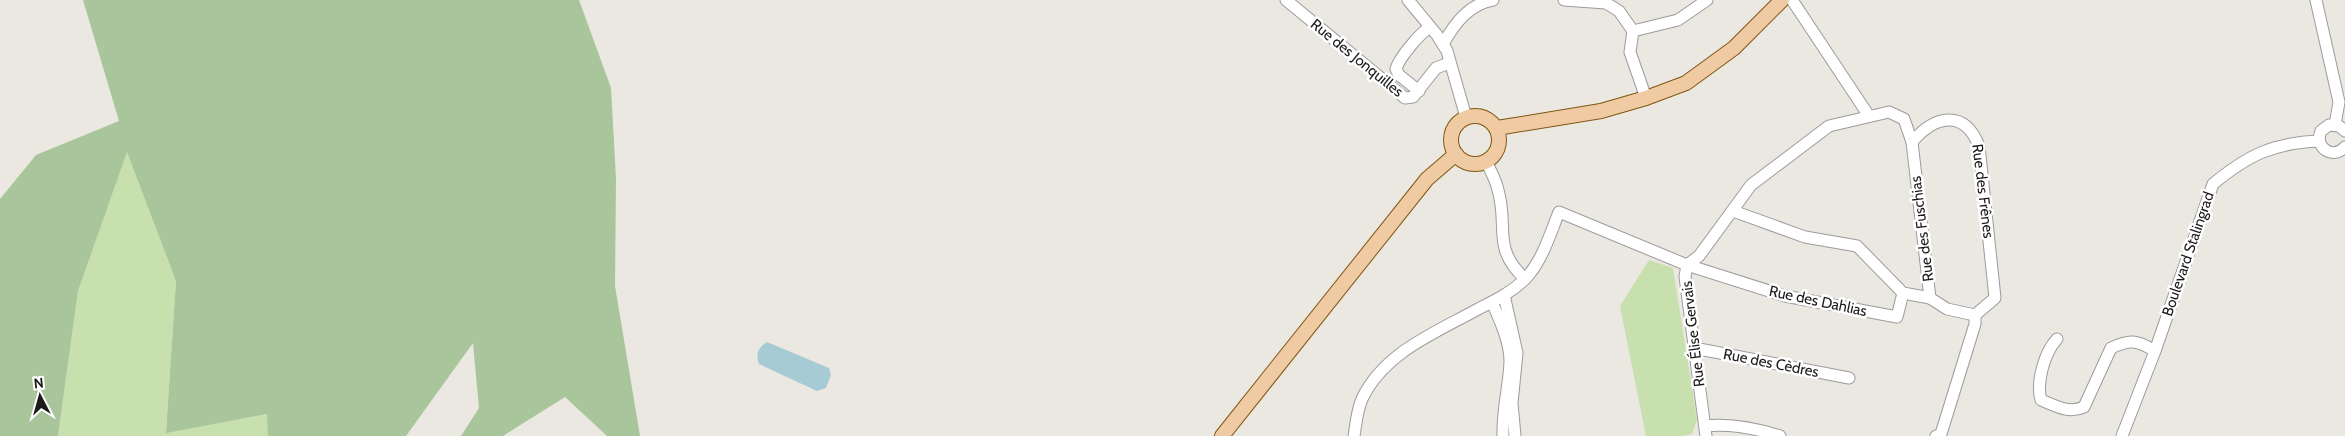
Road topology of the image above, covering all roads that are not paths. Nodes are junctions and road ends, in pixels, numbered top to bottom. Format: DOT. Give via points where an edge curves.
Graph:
graph roads {
  1 [pos="1286,0"];
  2 [pos="1408,0"];
  3 [pos="1493,0"];
  4 [pos="1564,0"];
  5 [pos="1707,0"];
  6 [pos="1782,0"];
  7 [pos="1792,0"];
  8 [pos="2316,0"];
  9 [pos="1614,3"];
  10 [pos="1430,27"];
  11 [pos="1633,31"];
  12 [pos="1443,44"];
  13 [pos="1449,64"];
  14 [pos="1418,91"];
  15 [pos="1646,98"];
  16 [pos="1869,116"];
  17 [pos="1466,118"];
  18 [pos="2335,125"];
  19 [pos="1497,128"];
  20 [pos="2345,131"];
  21 [pos="2319,141"];
  22 [pos="1912,142"];
  23 [pos="2344,152"];
  24 [pos="1456,154"];
  25 [pos="1486,161"];
  26 [pos="1732,211"];
  27 [pos="1687,265"];
  28 [pos="1525,279"];
  29 [pos="1903,293"];
  30 [pos="1504,295"];
  31 [pos="1930,298"];
  32 [pos="1492,302"];
  33 [pos="1975,315"];
  34 [pos="2057,340"];
  35 [pos="1694,348"];
  36 [pos="2155,351"];
  37 [pos="1849,378"];
  38 [pos="1705,431"];
  39 [pos="1222,436"];
  40 [pos="1354,436"];
  41 [pos="1503,436"];
  42 [pos="1515,436"];
  43 [pos="1780,436"];
  44 [pos="1936,436"];
  45 [pos="2122,436"];
  1 -- 14 [label="street, Rue des Jonquilles" via="1405,98 1413,97"];
  2 -- 10 [label="street"];
  3 -- 12 [label="street" via="1478,4 1464,14"];
  4 -- 9 [label="street"];
  5 -- 11 [label="street" via="1678,20"];
  6 -- 15 [label="main road" via="1734,48 1686,83"];
  7 -- 16 [label="street"];
  8 -- 18 [label="street" via="2339,102"];
  9 -- 11 [label="street"];
  10 -- 12 [label="street"];
  10 -- 14 [label="street" via="1396,69"];
  11 -- 15 [label="street" via="1630,52"];
  12 -- 13 [label="street"];
  13 -- 14 [label="street, Rue des Jonquilles" via="1436,68"];
  13 -- 17 [label="street"];
  15 -- 19 [label="main road" via="1601,111"];
  16 -- 22 [label="street, Rue Élise Gervais" via="1889,112 1904,119"];
  16 -- 26 [label="street, Rue Élise Gervais" via="1829,126 1751,185"];
  17 -- 19 [label="main road" via="1486,118"];
  17 -- 24 [label="main road" via="1452,133"];
  18 -- 20 [label="street"];
  18 -- 21 [label="street" via="2325,128"];
  19 -- 25 [label="main road" via="1500,139 1497,150"];
  21 -- 23 [label="street" via="2328,152"];
  21 -- 36 [label="street, Boulevard Stalingrad" via="2290,144 2257,153 2234,166 2213,184"];
  22 -- 31 [label="street, Rue des Fuschias"];
  22 -- 33 [label="street, Rue des Frênes" via="1934,121 1949,119 1962,124 1975,135 1979,146 1995,298"];
  24 -- 25 [label="main road" via="1470,163"];
  24 -- 39 [label="main road" via="1427,178"];
  25 -- 28 [label="street" via="1499,190 1503,246 1511,267"];
  26 -- 27 [label="street, Rue Élise Gervais" via="1699,256"];
  26 -- 29 [label="street" via="1805,237 1857,246"];
  27 -- 28 [label="street" via="1560,212 1538,260"];
  27 -- 29 [label="street, Rue des Dahlias" via="1785,296 1897,317"];
  27 -- 35 [label="street, Rue Élise Gervais" via="1685,278"];
  28 -- 30 [label="street"];
  29 -- 31 [label="street"];
  30 -- 32 [label="street"];
  30 -- 42 [label="street" via="1517,353 1512,403"];
  31 -- 33 [label="street, Rue des Fuschias" via="1947,309"];
  32 -- 40 [label="street" via="1413,345 1382,368 1361,401"];
  32 -- 41 [label="street" via="1502,325 1510,360 1502,417"];
  33 -- 44 [label="street" via="1941,434"];
  34 -- 36 [label="street" via="2049,348 2038,390 2041,400 2066,410 2084,408 2111,348 2126,341 2140,343"];
  35 -- 37 [label="street, Rue des Cèdres"];
  35 -- 38 [label="street, Rue Élise Gervais"];
  36 -- 45 [label="street, Boulevard Stalingrad"];
  38 -- 43 [label="street" via="1733,425"];
}
